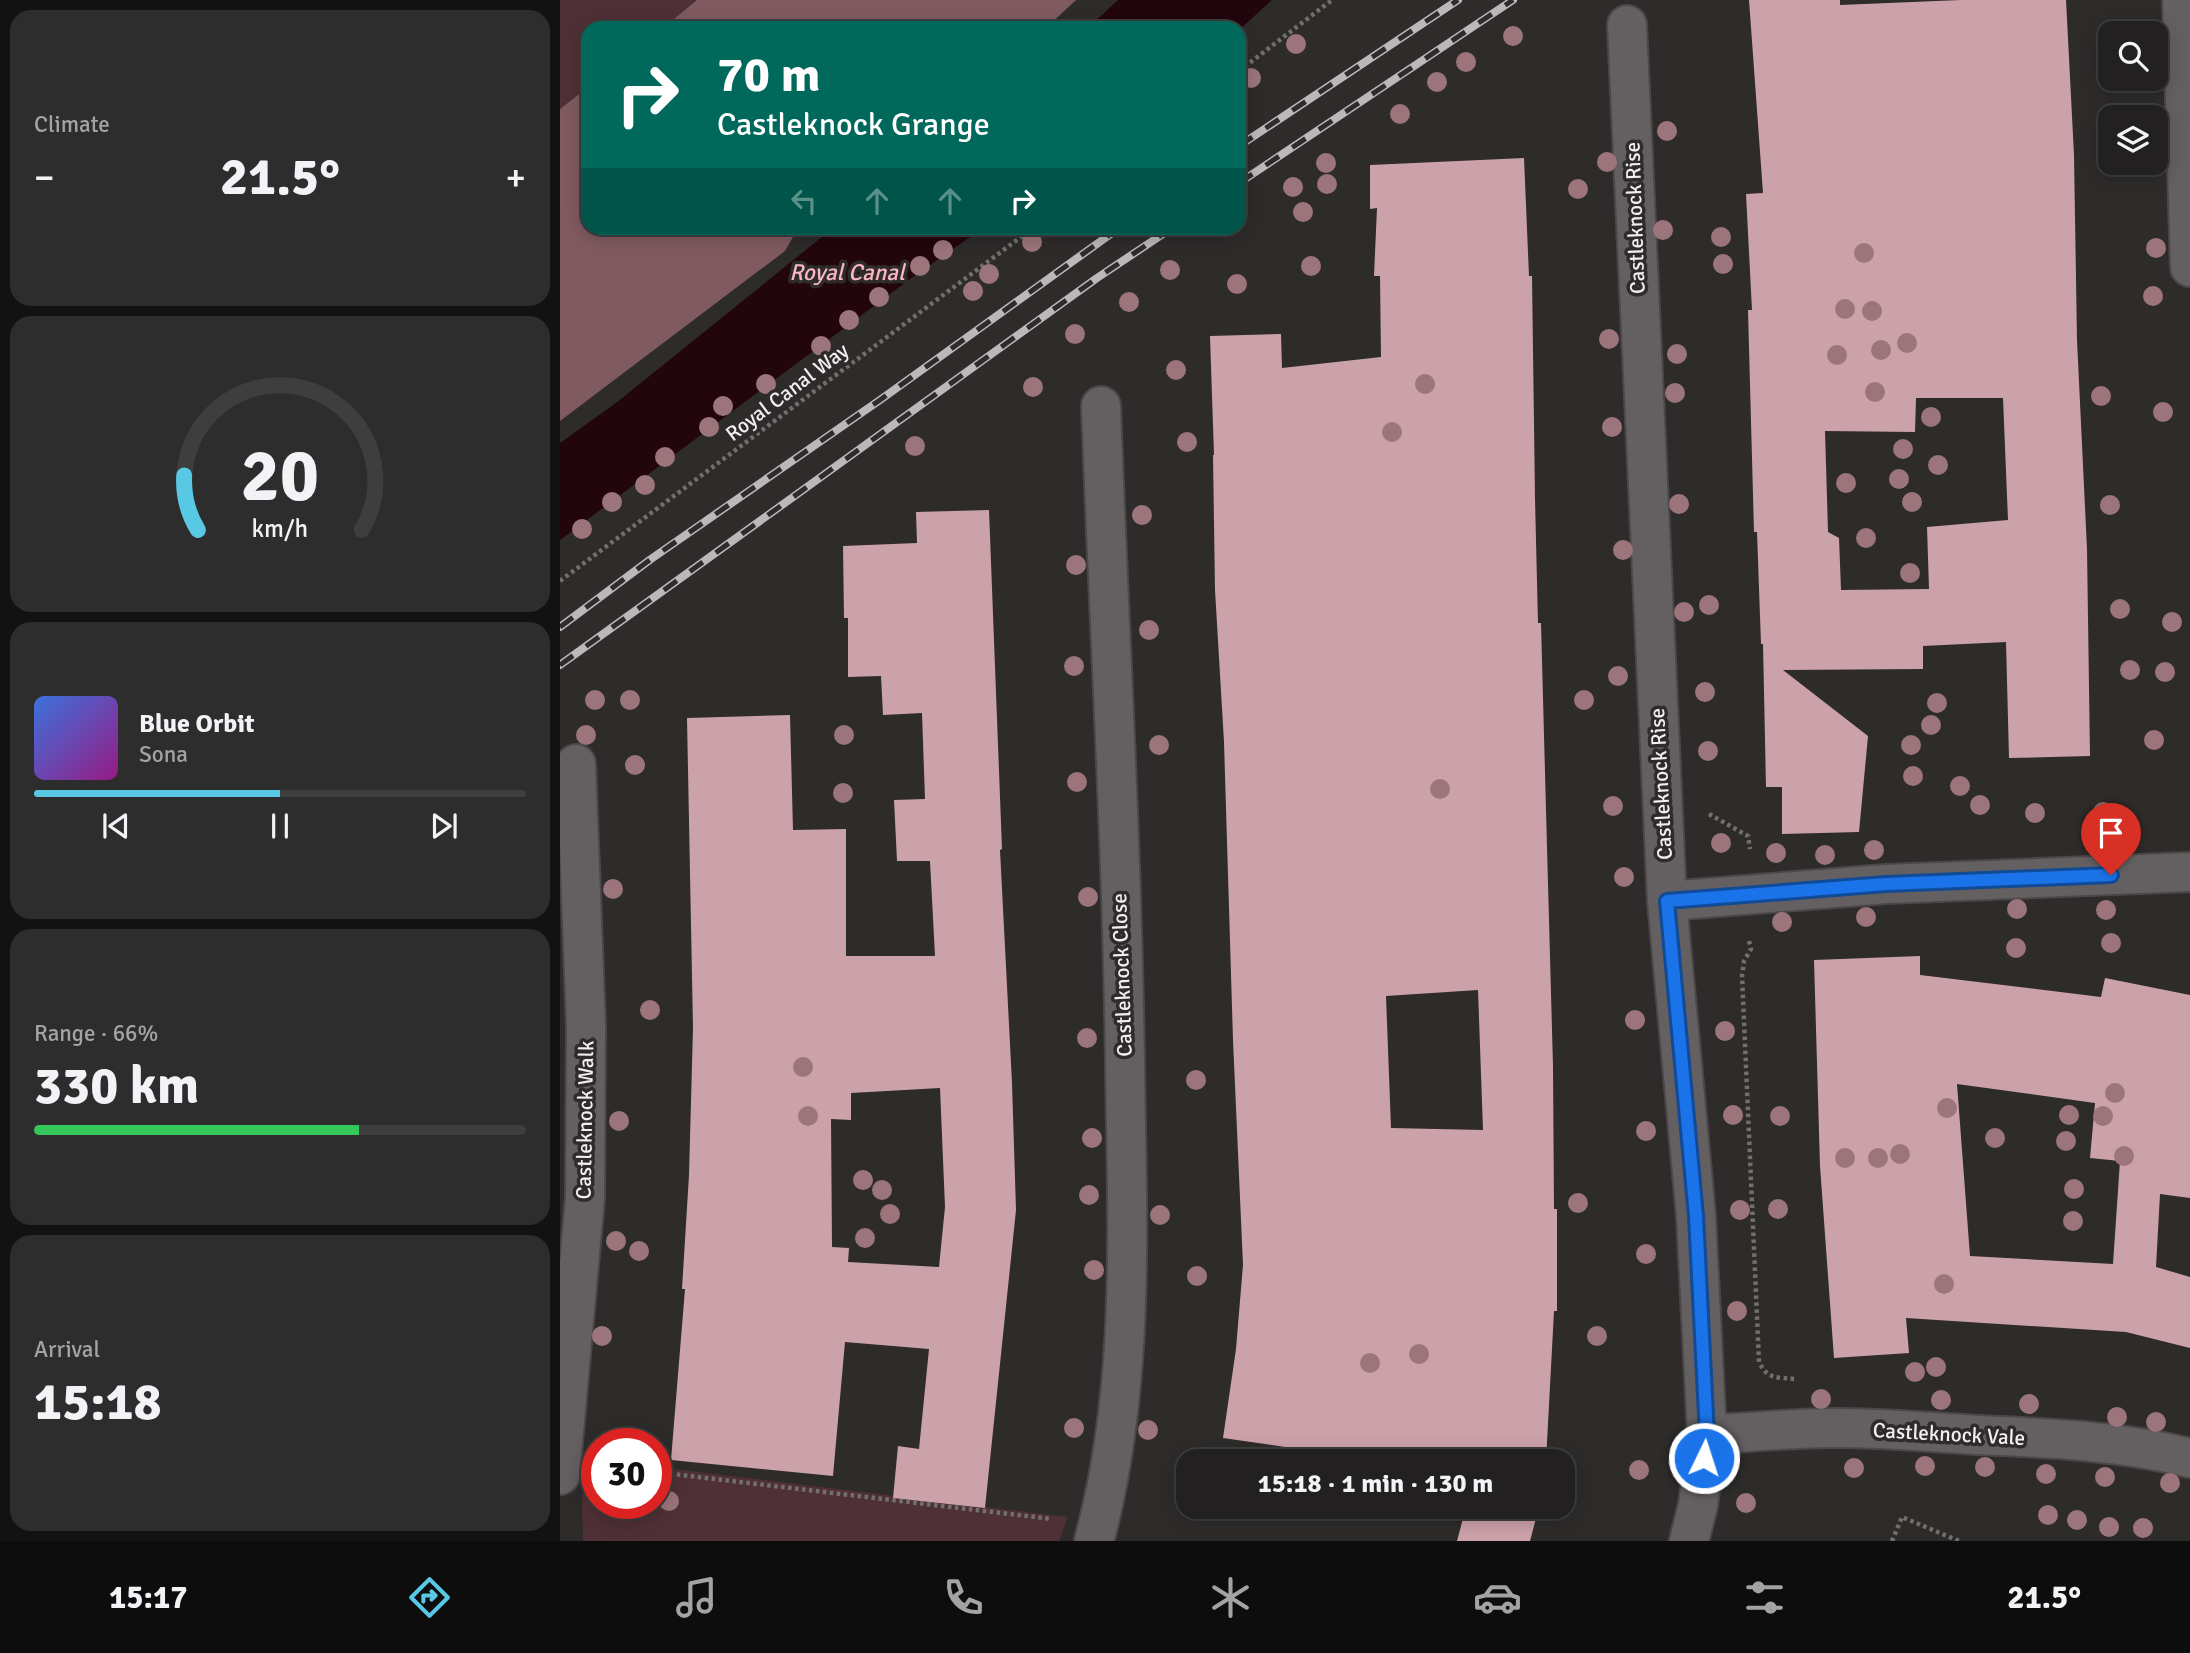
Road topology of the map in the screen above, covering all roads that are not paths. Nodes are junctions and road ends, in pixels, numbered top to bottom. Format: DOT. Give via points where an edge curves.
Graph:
graph roads {
  1 [pos="2182,0"];
  2 [pos="1626,25"];
  3 [pos="2190,267"];
  4 [pos="1101,406"];
  5 [pos="576,764"];
  6 [pos="2190,872"];
  7 [pos="1667,901"];
  8 [pos="1707,1435"];
  9 [pos="2190,1458"];
  10 [pos="560,1475"];
  11 [pos="1096,1533"];
  12 [pos="1689,1541"];
  1 -- 3 [label="street"];
  2 -- 7 [label="street, Castleknock Rise"];
  4 -- 11 [label="street, Castleknock Close" via="1120,900 1127,1279 1118,1415"];
  5 -- 10 [label="street, Castleknock Walk" via="586,1026 584,1198"];
  6 -- 7 [label="street" via="1886,884"];
  7 -- 8 [label="street, Castleknock Rise" via="1696,1216"];
  8 -- 9 [label="street, Castleknock Vale" via="1800,1429 1906,1430 2069,1440"];
  8 -- 12 [label="street, Castleknock Rise"];
}
